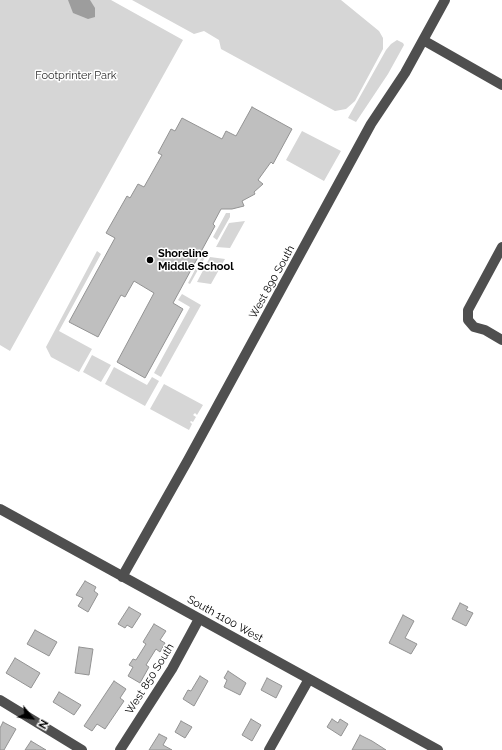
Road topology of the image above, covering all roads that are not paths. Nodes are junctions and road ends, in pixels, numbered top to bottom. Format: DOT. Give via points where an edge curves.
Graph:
graph roads {
  1 [pos="445,0"];
  2 [pos="423,40"];
  3 [pos="502,85"];
  4 [pos="502,247"];
  5 [pos="502,340"];
  6 [pos="0,509"];
  7 [pos="122,576"];
  8 [pos="199,619"];
  9 [pos="309,679"];
  10 [pos="0,700"];
  11 [pos="423,746"];
  12 [pos="82,750"];
  13 [pos="120,750"];
  14 [pos="269,750"];
  15 [pos="438,750"];
  1 -- 2 [label="street, West 890 South"];
  2 -- 3 [label="street"];
  2 -- 7 [label="street, West 890 South" via="405,73 371,124"];
  4 -- 5 [label="street" via="468,310 468,320 474,327"];
  6 -- 7 [label="street, South 1100 West"];
  7 -- 8 [label="street, South 1100 West"];
  8 -- 9 [label="street, South 1100 West"];
  8 -- 13 [label="street, West 850 South" via="172,669"];
  9 -- 11 [label="street, South 1100 West"];
  9 -- 14 [label="street"];
  10 -- 12 [label="street"];
  11 -- 15 [label="street, South 1100 West"];
}
